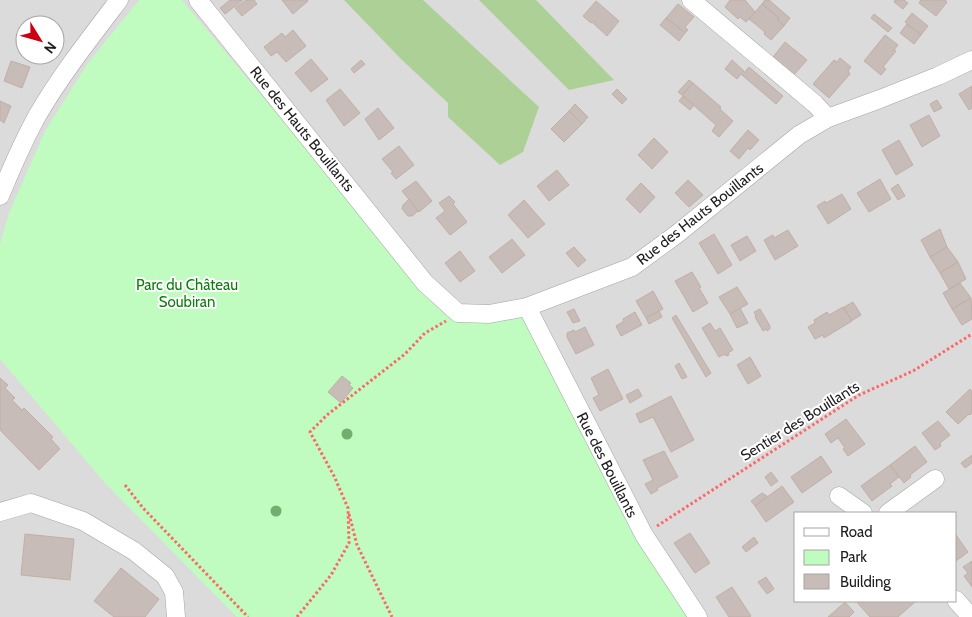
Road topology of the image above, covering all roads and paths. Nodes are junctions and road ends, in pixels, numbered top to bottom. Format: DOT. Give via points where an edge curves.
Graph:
graph roads {
  1 [pos="119,0"];
  2 [pos="198,0"];
  3 [pos="691,0"];
  4 [pos="972,60"];
  5 [pos="828,118"];
  6 [pos="0,196"];
  7 [pos="527,307"];
  8 [pos="458,313"];
  9 [pos="972,334"];
  10 [pos="936,479"];
  11 [pos="125,485"];
  12 [pos="839,496"];
  13 [pos="348,508"];
  14 [pos="0,512"];
  15 [pos="862,512"];
  16 [pos="889,512"];
  17 [pos="644,535"];
  18 [pos="957,601"];
  19 [pos="176,617"];
  20 [pos="248,617"];
  21 [pos="297,617"];
  22 [pos="392,617"];
  23 [pos="698,617"];
  24 [pos="971,617"];
  1 -- 6 [label="street" via="64,74 37,117"];
  2 -- 8 [label="street, Rue des Hauts Bouillants" via="425,283"];
  3 -- 5 [label="street"];
  4 -- 5 [label="street, Rue des Hauts Bouillants"];
  5 -- 7 [label="street, Rue des Hauts Bouillants" via="799,135 632,267"];
  7 -- 8 [label="street, Rue des Hauts Bouillants" via="489,314"];
  7 -- 17 [label="street, Rue des Bouillants"];
  8 -- 13 [label="path" via="426,333 310,432"];
  9 -- 17 [label="path, Sentier des Bouillants" via="913,371 859,395"];
  10 -- 16 [label="street"];
  11 -- 20 [label="path" via="143,508"];
  12 -- 15 [label="street"];
  13 -- 21 [label="path" via="349,544 331,575"];
  13 -- 22 [label="path" via="358,545"];
  14 -- 19 [label="street" via="31,502 83,521 134,551 165,576 174,592"];
  17 -- 23 [label="street, Rue des Bouillants"];
  18 -- 24 [label="street"];
}
